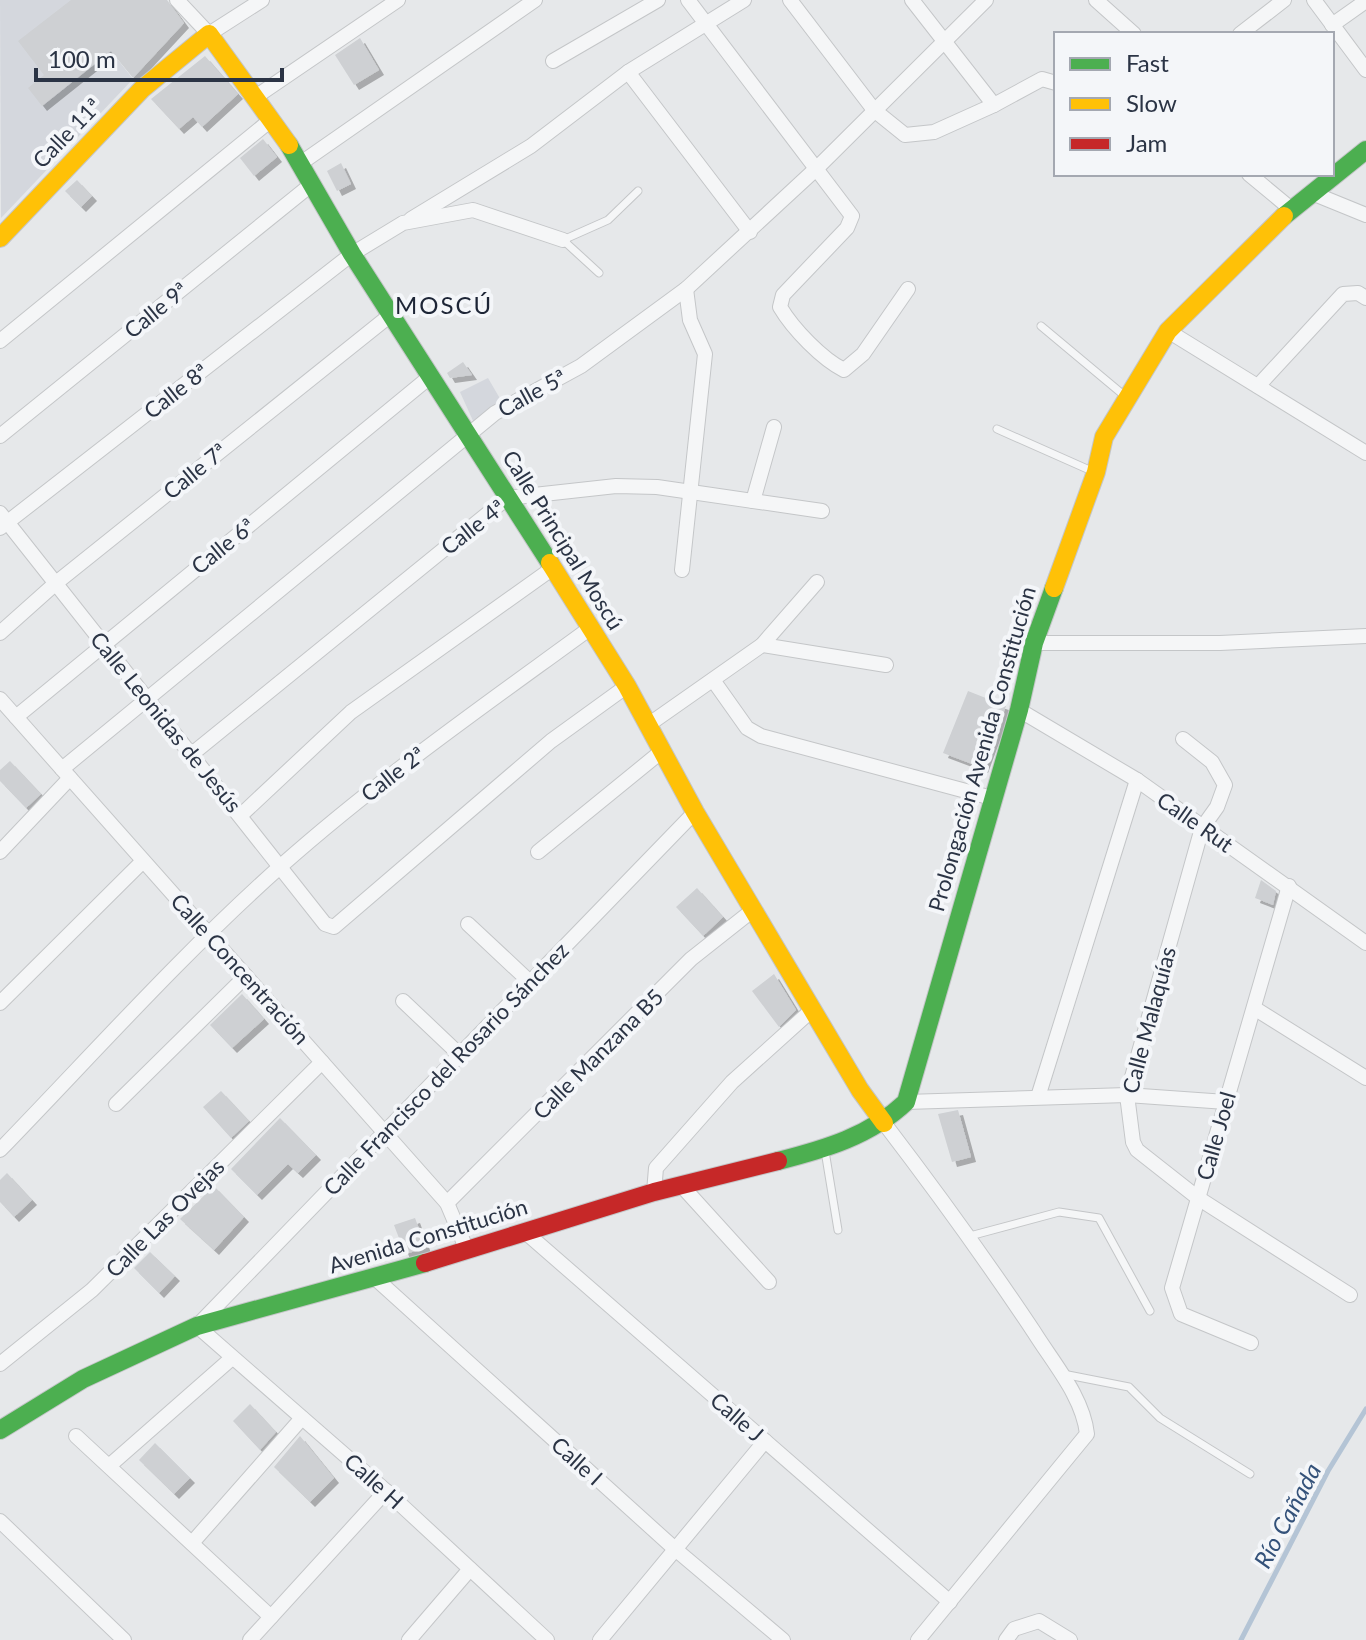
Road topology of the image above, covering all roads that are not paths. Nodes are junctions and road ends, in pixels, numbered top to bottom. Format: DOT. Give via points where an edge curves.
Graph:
graph roads {
  1 [pos="177,0"];
  2 [pos="262,0"];
  3 [pos="398,0"];
  4 [pos="535,0"];
  5 [pos="658,0"];
  6 [pos="688,0"];
  7 [pos="744,0"];
  8 [pos="790,0"];
  9 [pos="912,0"];
  10 [pos="985,0"];
  11 [pos="1284,0"];
  12 [pos="1314,0"];
  13 [pos="1366,1"];
  14 [pos="1104,3"];
  15 [pos="1332,25"];
  16 [pos="707,26"];
  17 [pos="1132,32"];
  18 [pos="1243,32"];
  19 [pos="209,34"];
  20 [pos="943,40"];
  21 [pos="553,61"];
  22 [pos="1366,70"];
  23 [pos="628,72"];
  24 [pos="1054,82"];
  25 [pos="257,96"];
  26 [pos="994,105"];
  27 [pos="874,110"];
  28 [pos="272,119"];
  29 [pos="1366,150"];
  30 [pos="301,163"];
  31 [pos="814,171"];
  32 [pos="1334,175"];
  33 [pos="1251,176"];
  34 [pos="1333,176"];
  35 [pos="312,184"];
  36 [pos="638,191"];
  37 [pos="1312,193"];
  38 [pos="1291,209"];
  39 [pos="1366,215"];
  40 [pos="403,223"];
  41 [pos="750,232"];
  42 [pos="0,238"];
  43 [pos="563,240"];
  44 [pos="352,254"];
  45 [pos="599,273"];
  46 [pos="686,289"];
  47 [pos="908,289"];
  48 [pos="1366,298"];
  49 [pos="393,313"];
  50 [pos="1041,326"];
  51 [pos="1168,331"];
  52 [pos="0,341"];
  53 [pos="431,376"];
  54 [pos="1258,386"];
  55 [pos="1127,399"];
  56 [pos="774,427"];
  57 [pos="997,429"];
  58 [pos="469,433"];
  59 [pos="0,436"];
  60 [pos="1366,453"];
  61 [pos="1096,472"];
  62 [pos="690,490"];
  63 [pos="507,498"];
  64 [pos="753,501"];
  65 [pos="822,511"];
  66 [pos="2,521"];
  67 [pos="553,568"];
  68 [pos="682,570"];
  69 [pos="817,582"];
  70 [pos="56,583"];
  71 [pos="589,629"];
  72 [pos="0,633"];
  73 [pos="1366,636"];
  74 [pos="1034,643"];
  75 [pos="104,644"];
  76 [pos="762,645"];
  77 [pos="886,665"];
  78 [pos="713,680"];
  79 [pos="627,686"];
  80 [pos="147,697"];
  81 [pos="0,699"];
  82 [pos="1019,710"];
  83 [pos="16,717"];
  84 [pos="648,725"];
  85 [pos="1183,739"];
  86 [pos="662,751"];
  87 [pos="192,754"];
  88 [pos="66,774"];
  89 [pos="1137,780"];
  90 [pos="992,798"];
  91 [pos="695,812"];
  92 [pos="241,815"];
  93 [pos="1202,828"];
  94 [pos="0,852"];
  95 [pos="538,852"];
  96 [pos="143,861"];
  97 [pos="281,866"];
  98 [pos="1289,886"];
  99 [pos="753,910"];
  100 [pos="468,924"];
  101 [pos="209,935"];
  102 [pos="1366,943"];
  103 [pos="246,976"];
  104 [pos="530,982"];
  105 [pos="403,1001"];
  106 [pos="0,1003"];
  107 [pos="1254,1008"];
  108 [pos="813,1009"];
  109 [pos="461,1056"];
  110 [pos="322,1062"];
  111 [pos="1366,1078"];
  112 [pos="1127,1095"];
  113 [pos="1038,1097"];
  114 [pos="906,1102"];
  115 [pos="1226,1102"];
  116 [pos="116,1104"];
  117 [pos="884,1123"];
  118 [pos="384,1133"];
  119 [pos="825,1149"];
  120 [pos="0,1150"];
  121 [pos="681,1185"];
  122 [pos="654,1192"];
  123 [pos="1198,1198"];
  124 [pos="447,1203"];
  125 [pos="838,1230"];
  126 [pos="524,1231"];
  127 [pos="970,1236"];
  128 [pos="466,1248"];
  129 [pos="375,1278"];
  130 [pos="769,1282"];
  131 [pos="1350,1295"];
  132 [pos="1150,1311"];
  133 [pos="197,1326"];
  134 [pos="1251,1343"];
  135 [pos="232,1358"];
  136 [pos="0,1364"];
  137 [pos="1061,1374"];
  138 [pos="302,1418"];
  139 [pos="0,1430"];
  140 [pos="76,1436"];
  141 [pos="765,1441"];
  142 [pos="109,1466"];
  143 [pos="1250,1474"];
  144 [pos="386,1491"];
  145 [pos="0,1521"];
  146 [pos="192,1543"];
  147 [pos="675,1549"];
  148 [pos="470,1569"];
  149 [pos="950,1602"];
  150 [pos="271,1617"];
  151 [pos="124,1640"];
  152 [pos="250,1640"];
  153 [pos="409,1640"];
  154 [pos="547,1640"];
  155 [pos="600,1640"];
  156 [pos="783,1640"];
  157 [pos="918,1640"];
  158 [pos="1006,1640"];
  159 [pos="1070,1640"];
  1 -- 19 [label="street, Calle Principal Moscú"];
  2 -- 19 [label="street"];
  3 -- 25 [label="street"];
  4 -- 30 [label="street"];
  5 -- 21 [label="street"];
  6 -- 16 [label="street"];
  7 -- 16 [label="street, Calle 8ª"];
  8 -- 27 [label="street"];
  9 -- 20 [label="street"];
  10 -- 20 [label="street, Calle 5ª"];
  11 -- 18 [label="street"];
  12 -- 15 [label="street"];
  13 -- 15 [label="street"];
  14 -- 17 [label="street"];
  15 -- 22 [label="street"];
  16 -- 23 [label="street, Calle 8ª"];
  16 -- 31 [label="street"];
  19 -- 25 [label="street, Calle Principal Moscú"];
  19 -- 42 [label="street, Calle 11ª" via="142,89"];
  20 -- 26 [label="street"];
  20 -- 27 [label="street, Calle 5ª"];
  23 -- 40 [label="street, Calle 8ª" via="531,146"];
  23 -- 41 [label="street"];
  24 -- 26 [label="street" via="1042,79"];
  25 -- 28 [label="street, Calle Principal Moscú"];
  26 -- 27 [label="street" via="921,136 905,135"];
  27 -- 31 [label="street, Calle 5ª"];
  28 -- 30 [label="street, Calle Principal Moscú"];
  28 -- 52 [label="street"];
  29 -- 32 [label="street, Prolongación Avenida Constitución"];
  30 -- 35 [label="street, Calle Principal Moscú"];
  31 -- 41 [label="street, Calle 5ª"];
  31 -- 47 [label="street" via="852,216 847,228 783,295 780,307 786,318 844,370 863,354"];
  33 -- 38 [label="street"];
  34 -- 37 [label="street, Prolongación Avenida Constitución"];
  35 -- 44 [label="street, Calle Principal Moscú"];
  35 -- 59 [label="street, Calle 9ª"];
  36 -- 43 [label="lane" via="608,220"];
  37 -- 38 [label="street, Prolongación Avenida Constitución"];
  37 -- 39 [label="street"];
  38 -- 51 [label="street, Prolongación Avenida Constitución"];
  40 -- 43 [label="street" via="473,210"];
  40 -- 44 [label="street, Calle 8ª"];
  41 -- 46 [label="street, Calle 5ª"];
  43 -- 45 [label="lane"];
  44 -- 49 [label="street, Calle Principal Moscú"];
  44 -- 66 [label="street, Calle 8ª"];
  46 -- 58 [label="street, Calle 5ª" via="581,366"];
  46 -- 62 [label="street" via="690,320 705,354"];
  48 -- 54 [label="street" via="1343,294"];
  49 -- 53 [label="street, Calle Principal Moscú"];
  49 -- 70 [label="street, Calle 7ª"];
  50 -- 55 [label="lane"];
  51 -- 54 [label="street"];
  51 -- 55 [label="street, Prolongación Avenida Constitución"];
  53 -- 58 [label="street, Calle Principal Moscú"];
  53 -- 75 [label="street, Calle 6ª"];
  54 -- 60 [label="street"];
  55 -- 61 [label="street, Prolongación Avenida Constitución" via="1104,437"];
  56 -- 64 [label="street"];
  57 -- 61 [label="lane"];
  58 -- 63 [label="street, Calle Principal Moscú"];
  58 -- 80 [label="street, Calle 5ª"];
  61 -- 74 [label="street, Prolongación Avenida Constitución"];
  62 -- 63 [label="street, Calle 4ª" via="616,486"];
  62 -- 64 [label="street, Calle 4ª"];
  62 -- 68 [label="street"];
  63 -- 67 [label="street, Calle Principal Moscú"];
  63 -- 87 [label="street, Calle 4ª"];
  64 -- 65 [label="street, Calle 4ª"];
  66 -- 70 [label="street, Calle Leonidas de Jesús"];
  67 -- 71 [label="street, Calle Principal Moscú"];
  67 -- 92 [label="street" via="351,712"];
  69 -- 76 [label="street"];
  70 -- 72 [label="street, Calle 7ª"];
  70 -- 75 [label="street, Calle Leonidas de Jesús"];
  71 -- 79 [label="street, Calle Principal Moscú"];
  71 -- 97 [label="street, Calle 2ª" via="395,770"];
  73 -- 74 [label="street"];
  74 -- 82 [label="street, Prolongación Avenida Constitución"];
  75 -- 80 [label="street, Calle Leonidas de Jesús"];
  75 -- 83 [label="street, Calle 6ª"];
  76 -- 77 [label="street"];
  76 -- 78 [label="street"];
  78 -- 84 [label="street"];
  78 -- 90 [label="street" via="747,728 761,736"];
  79 -- 84 [label="street, Calle Principal Moscú"];
  79 -- 97 [label="street, Calle Leonidas de Jesús" via="551,741 334,927 325,924"];
  80 -- 87 [label="street, Calle Leonidas de Jesús"];
  80 -- 88 [label="street, Calle 5ª"];
  81 -- 83 [label="street, Calle Concentración"];
  82 -- 89 [label="street, Calle Rut"];
  82 -- 90 [label="street, Prolongación Avenida Constitución"];
  83 -- 88 [label="street, Calle Concentración"];
  84 -- 86 [label="street, Calle Principal Moscú"];
  85 -- 93 [label="street, Calle Malaquías" via="1212,762 1225,785"];
  86 -- 91 [label="street, Calle Principal Moscú"];
  86 -- 95 [label="street"];
  87 -- 92 [label="street, Calle Leonidas de Jesús"];
  88 -- 94 [label="street, Calle 5ª"];
  88 -- 96 [label="street, Calle Concentración"];
  89 -- 93 [label="street, Calle Rut"];
  89 -- 113 [label="street"];
  90 -- 114 [label="street, Prolongación Avenida Constitución"];
  91 -- 99 [label="street, Calle Principal Moscú"];
  91 -- 104 [label="street, Calle Francisco del Rosario Sánchez"];
  92 -- 97 [label="street, Calle Leonidas de Jesús"];
  93 -- 98 [label="street, Calle Rut"];
  93 -- 112 [label="street, Calle Malaquías"];
  96 -- 101 [label="street, Calle Concentración"];
  96 -- 106 [label="street"];
  97 -- 101 [label="street, Calle 2ª"];
  98 -- 102 [label="street, Calle Rut"];
  98 -- 107 [label="street, Calle Joel"];
  99 -- 108 [label="street, Calle Principal Moscú"];
  99 -- 124 [label="street, Calle Manzana B5" via="691,959"];
  100 -- 104 [label="street"];
  101 -- 103 [label="street, Calle Concentración"];
  101 -- 120 [label="street, Calle 2ª"];
  103 -- 110 [label="street, Calle Concentración"];
  103 -- 116 [label="street"];
  104 -- 109 [label="street, Calle Francisco del Rosario Sánchez"];
  105 -- 109 [label="street"];
  107 -- 111 [label="street"];
  107 -- 115 [label="street, Calle Joel"];
  108 -- 117 [label="street, Calle Principal Moscú"];
  108 -- 122 [label="street" via="732,1082 656,1168"];
  109 -- 118 [label="street, Calle Francisco del Rosario Sánchez"];
  110 -- 118 [label="street, Calle Concentración"];
  110 -- 136 [label="street, Calle Las Ovejas" via="92,1290"];
  112 -- 113 [label="street"];
  112 -- 115 [label="street"];
  112 -- 123 [label="street, Calle Malaquías" via="1137,1150"];
  113 -- 114 [label="street"];
  114 -- 117 [label="street"];
  115 -- 123 [label="street, Calle Joel"];
  117 -- 119 [label="street, Avenida Constitución"];
  117 -- 127 [label="street"];
  118 -- 124 [label="street, Calle Concentración"];
  118 -- 133 [label="street, Calle Francisco del Rosario Sánchez"];
  119 -- 121 [label="street, Avenida Constitución"];
  119 -- 125 [label="lane"];
  121 -- 122 [label="street, Avenida Constitución"];
  121 -- 130 [label="street"];
  122 -- 126 [label="street, Avenida Constitución"];
  123 -- 131 [label="street, Calle Malaquías"];
  123 -- 134 [label="street, Calle Joel" via="1172,1288 1181,1314"];
  124 -- 128 [label="street, Calle Concentración"];
  126 -- 128 [label="street, Avenida Constitución"];
  126 -- 141 [label="street, Calle J"];
  127 -- 132 [label="lane" via="1059,1212 1099,1218"];
  127 -- 137 [label="street"];
  128 -- 129 [label="street, Avenida Constitución"];
  129 -- 133 [label="street, Avenida Constitución"];
  129 -- 147 [label="street, Calle I"];
  133 -- 135 [label="street, Calle H"];
  133 -- 139 [label="street, Avenida Constitución" via="83,1379"];
  135 -- 138 [label="street, Calle H"];
  135 -- 142 [label="street"];
  137 -- 143 [label="lane" via="1129,1387 1160,1418"];
  137 -- 149 [label="street" via="1085,1414 1087,1434"];
  138 -- 144 [label="street, Calle H"];
  138 -- 146 [label="street"];
  140 -- 142 [label="street"];
  141 -- 147 [label="street"];
  141 -- 149 [label="street, Calle J"];
  142 -- 146 [label="street"];
  144 -- 148 [label="street, Calle H"];
  144 -- 150 [label="street"];
  145 -- 151 [label="street"];
  146 -- 150 [label="street"];
  147 -- 155 [label="street"];
  147 -- 156 [label="street, Calle I"];
  148 -- 153 [label="street"];
  148 -- 154 [label="street, Calle H"];
  149 -- 157 [label="street"];
  150 -- 152 [label="street"];
  158 -- 159 [label="street" via="1014,1629 1039,1621"];
}
